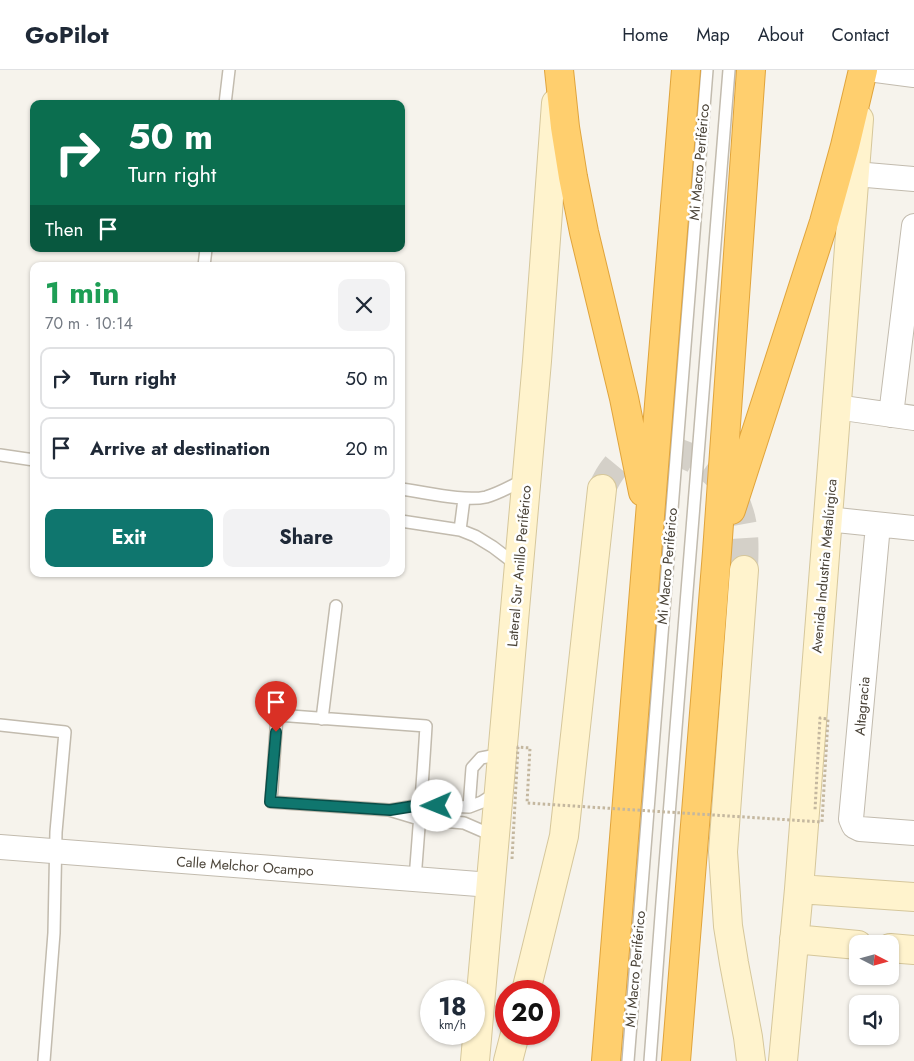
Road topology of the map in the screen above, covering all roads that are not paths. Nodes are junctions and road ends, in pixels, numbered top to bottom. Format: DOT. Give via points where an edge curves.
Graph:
graph roads {
  1 [pos="230,70"];
  2 [pos="559,70"];
  3 [pos="686,70"];
  4 [pos="706,70"];
  5 [pos="729,70"];
  6 [pos="752,70"];
  7 [pos="863,70"];
  8 [pos="876,70"];
  9 [pos="914,75"];
  10 [pos="226,100"];
  11 [pos="855,174"];
  12 [pos="914,179"];
  13 [pos="914,226"];
  14 [pos="912,259"];
  15 [pos="908,329"];
  16 [pos="836,408"];
  17 [pos="902,417"];
  18 [pos="0,455"];
  19 [pos="30,459"];
  20 [pos="527,478"];
  21 [pos="602,489"];
  22 [pos="405,490"];
  23 [pos="464,498"];
  24 [pos="827,519"];
  25 [pos="405,522"];
  26 [pos="649,525"];
  27 [pos="878,525"];
  28 [pos="914,528"];
  29 [pos="460,530"];
  30 [pos="717,552"];
  31 [pos="518,566"];
  32 [pos="744,570"];
  33 [pos="336,606"];
  34 [pos="322,719"];
  35 [pos="0,725"];
  36 [pos="502,754"];
  37 [pos="499,790"];
  38 [pos="421,805"];
  39 [pos="469,807"];
  40 [pos="390,810"];
  41 [pos="419,819"];
  42 [pos="914,834"];
  43 [pos="495,837"];
  44 [pos="0,847"];
  45 [pos="55,851"];
  46 [pos="415,879"];
  47 [pos="491,885"];
  48 [pos="799,889"];
  49 [pos="914,897"];
  50 [pos="794,939"];
  51 [pos="849,944"];
  52 [pos="899,949"];
  53 [pos="914,950"];
  54 [pos="529,980"];
  55 [pos="512,1045"];
  56 [pos="44,1061"];
  57 [pos="475,1061"];
  58 [pos="508,1061"];
  59 [pos="606,1061"];
  60 [pos="628,1061"];
  61 [pos="650,1061"];
  62 [pos="676,1061"];
  63 [pos="751,1061"];
  64 [pos="783,1061"];
  1 -- 10 [label="lane"];
  2 -- 20 [label="main road, Lateral Sur Anillo Periférico"];
  2 -- 26 [label="highway" via="573,177 631,430"];
  3 -- 26 [label="highway"];
  4 -- 60 [label="lane, Mi Macro Periférico"];
  5 -- 61 [label="lane, Mi Macro Periférico"];
  6 -- 30 [label="highway"];
  7 -- 11 [label="main road, Avenida Industria Metalúrgica"];
  7 -- 30 [label="highway" via="824,222"];
  8 -- 9 [label="street"];
  11 -- 12 [label="street"];
  11 -- 16 [label="main road, Avenida Industria Metalúrgica"];
  13 -- 14 [label="street"];
  14 -- 15 [label="street"];
  15 -- 17 [label="street"];
  16 -- 17 [label="street"];
  16 -- 24 [label="main road, Avenida Industria Metalúrgica"];
  18 -- 19 [label="lane"];
  20 -- 23 [label="lane" via="498,493"];
  20 -- 31 [label="main road, Lateral Sur Anillo Periférico"];
  21 -- 54 [label="main road" via="564,836"];
  22 -- 23 [label="lane"];
  23 -- 29 [label="lane"];
  24 -- 27 [label="street"];
  24 -- 48 [label="main road, Avenida Industria Metalúrgica"];
  25 -- 29 [label="lane"];
  26 -- 59 [label="highway"];
  27 -- 28 [label="street"];
  27 -- 42 [label="street, Altagracia" via="851,819 860,829"];
  29 -- 31 [label="lane" via="493,547"];
  30 -- 62 [label="highway"];
  31 -- 36 [label="main road, Lateral Sur Anillo Periférico"];
  32 -- 63 [label="main road" via="723,852 728,926"];
  33 -- 34 [label="lane"];
  34 -- 38 [label="lane" via="426,726"];
  34 -- 40 [label="lane" via="277,715 270,802"];
  35 -- 45 [label="lane" via="65,732"];
  36 -- 37 [label="main road, Lateral Sur Anillo Periférico"];
  36 -- 39 [label="lane" via="481,758 472,768"];
  37 -- 39 [label="lane"];
  37 -- 43 [label="main road, Lateral Sur Anillo Periférico"];
  38 -- 39 [label="lane"];
  38 -- 40 [label="lane"];
  38 -- 41 [label="lane"];
  40 -- 41 [label="lane"];
  41 -- 43 [label="lane" via="464,823"];
  41 -- 46 [label="lane"];
  43 -- 47 [label="main road, Lateral Sur Anillo Periférico"];
  44 -- 45 [label="street, Calle Melchor Ocampo"];
  45 -- 46 [label="street, Calle Melchor Ocampo"];
  45 -- 56 [label="lane" via="54,933"];
  46 -- 47 [label="street, Calle Melchor Ocampo"];
  47 -- 57 [label="main road, Lateral Sur Anillo Periférico"];
  48 -- 49 [label="main road"];
  48 -- 50 [label="main road, Avenida Industria Metalúrgica"];
  50 -- 51 [label="main road"];
  50 -- 64 [label="main road, Avenida Industria Metalúrgica"];
  52 -- 53 [label="main road"];
  55 -- 58 [label="main road"];
}
